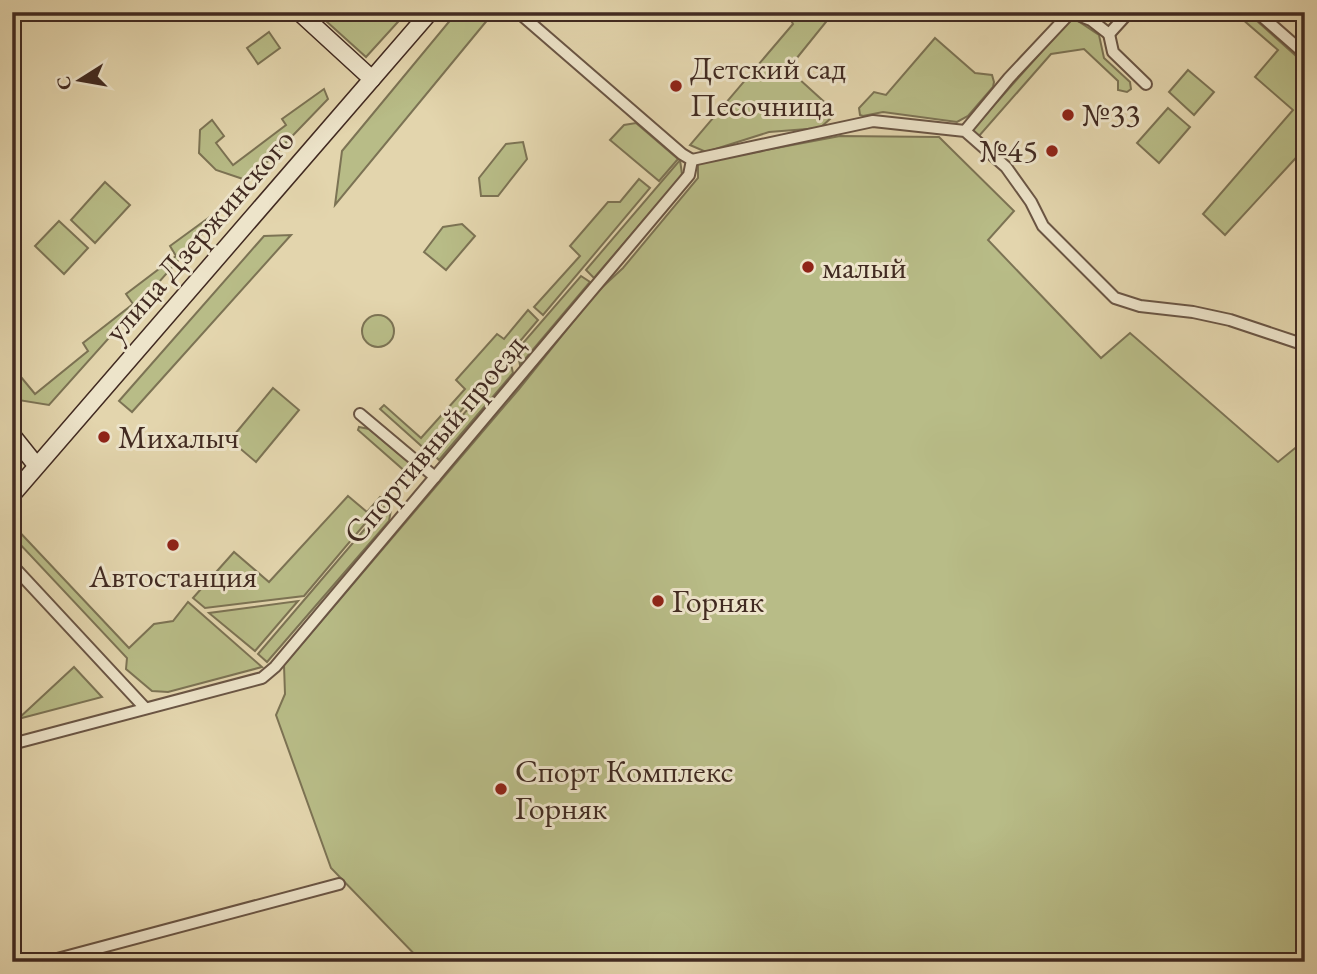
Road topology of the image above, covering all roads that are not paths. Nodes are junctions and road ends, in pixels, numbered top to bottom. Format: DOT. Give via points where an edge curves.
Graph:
graph roads {
  1 [pos="299,12"];
  2 [pos="430,12"];
  3 [pos="518,12"];
  4 [pos="1071,12"];
  5 [pos="1129,12"];
  6 [pos="1257,12"];
  7 [pos="1109,34"];
  8 [pos="1305,54"];
  9 [pos="372,79"];
  10 [pos="1146,84"];
  11 [pos="965,131"];
  12 [pos="692,160"];
  13 [pos="1305,345"];
  14 [pos="360,414"];
  15 [pos="12,435"];
  16 [pos="36,465"];
  17 [pos="435,477"];
  18 [pos="12,495"];
  19 [pos="12,565"];
  20 [pos="145,708"];
  21 [pos="12,744"];
  22 [pos="339,884"];
  23 [pos="46,962"];
  1 -- 9 [label="main road"];
  2 -- 9 [label="main road, улица Дзержинского"];
  3 -- 12 [label="street"];
  4 -- 7 [label="street"];
  4 -- 11 [label="street"];
  5 -- 7 [label="street"];
  6 -- 8 [label="street"];
  7 -- 10 [label="street" via="1113,52"];
  9 -- 16 [label="main road, улица Дзержинского"];
  11 -- 12 [label="street" via="873,121"];
  11 -- 13 [label="street" via="1006,167 1043,226 1115,298 1230,320"];
  12 -- 17 [label="street, Спортивный проезд" via="689,175"];
  14 -- 17 [label="street"];
  15 -- 16 [label="main road"];
  16 -- 18 [label="main road, улица Дзержинского"];
  17 -- 20 [label="street, Спортивный проезд" via="262,678"];
  19 -- 20 [label="street"];
  20 -- 21 [label="street, Спортивный проезд"];
  22 -- 23 [label="street"];
}
